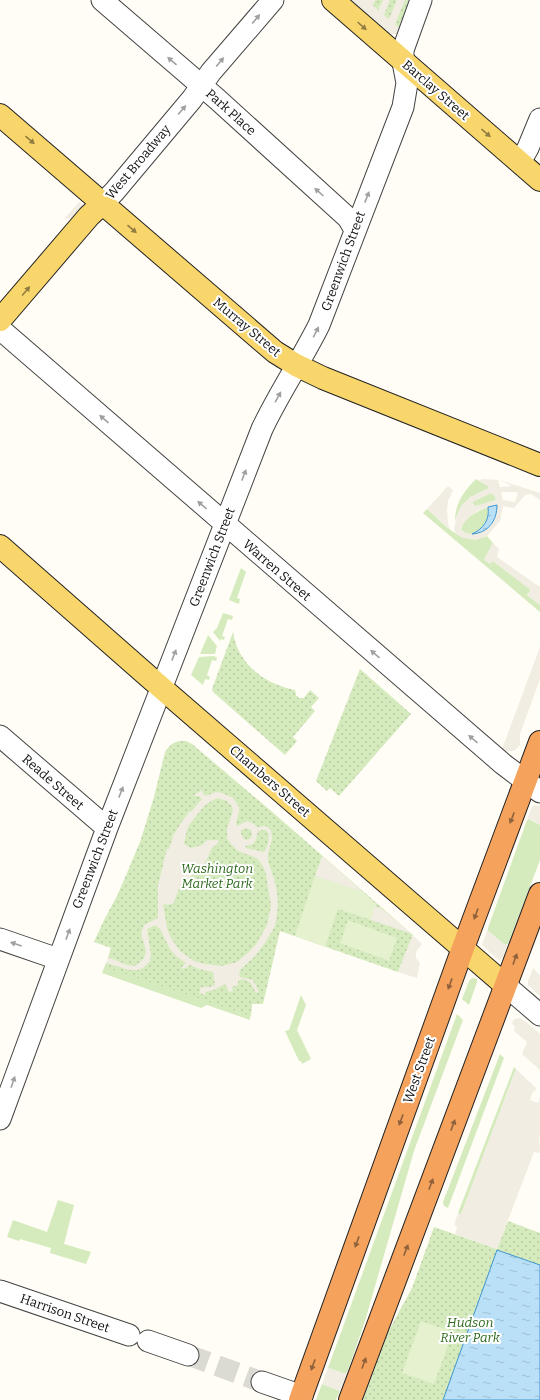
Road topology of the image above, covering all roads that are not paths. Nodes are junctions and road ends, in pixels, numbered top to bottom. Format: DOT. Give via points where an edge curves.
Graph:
graph roads {
  1 [pos="102,0"];
  2 [pos="273,0"];
  3 [pos="333,0"];
  4 [pos="421,0"];
  5 [pos="403,62"];
  6 [pos="202,86"];
  7 [pos="0,115"];
  8 [pos="540,119"];
  9 [pos="520,162"];
  10 [pos="540,180"];
  11 [pos="103,204"];
  12 [pos="355,230"];
  13 [pos="0,320"];
  14 [pos="0,329"];
  15 [pos="296,365"];
  16 [pos="540,465"];
  17 [pos="225,524"];
  18 [pos="0,546"];
  19 [pos="161,688"];
  20 [pos="0,736"];
  21 [pos="540,742"];
  22 [pos="533,787"];
  23 [pos="107,828"];
  24 [pos="540,894"];
  25 [pos="0,939"];
  26 [pos="463,948"];
  27 [pos="58,959"];
  28 [pos="505,985"];
  29 [pos="540,1015"];
  30 [pos="1,1113"];
  31 [pos="0,1290"];
  32 [pos="188,1355"];
  33 [pos="262,1382"];
  34 [pos="301,1398"];
  35 [pos="350,1400"];
  6 -- 1 [label="street, Park Place, one-way"];
  6 -- 2 [label="street, West Broadway, one-way"];
  3 -- 5 [label="main road, Barclay Street, one-way"];
  4 -- 5 [label="street, Greenwich Street" via="404,44"];
  5 -- 9 [label="main road, Barclay Street, one-way"];
  12 -- 5 [label="street, Greenwich Street, one-way" via="403,106 407,83"];
  11 -- 6 [label="street, West Broadway, one-way"];
  12 -- 6 [label="street, Park Place, one-way" via="348,218"];
  7 -- 11 [label="main road, Murray Street, one-way"];
  8 -- 9 [label="street"];
  9 -- 10 [label="main road, Barclay Street"];
  13 -- 11 [label="main road, West Broadway, one-way" via="89,216"];
  11 -- 15 [label="main road, Murray Street, one-way" via="275,352"];
  15 -- 12 [label="street, Greenwich Street, one-way" via="319,325"];
  17 -- 14 [label="street, Warren Street, one-way"];
  15 -- 16 [label="main road, Murray Street"];
  17 -- 15 [label="street, Greenwich Street, one-way" via="262,429"];
  19 -- 17 [label="street, Greenwich Street, one-way"];
  22 -- 17 [label="street, Warren Street, one-way"];
  18 -- 19 [label="main road, Chambers Street"];
  23 -- 19 [label="street, Greenwich Street, one-way"];
  19 -- 26 [label="main road, Chambers Street"];
  20 -- 23 [label="street, Reade Street"];
  21 -- 22 [label="highway, West Street"];
  22 -- 26 [label="highway, West Street, one-way"];
  27 -- 23 [label="street, Greenwich Street, one-way"];
  28 -- 24 [label="highway, one-way"];
  27 -- 25 [label="street, one-way"];
  26 -- 28 [label="main road, Chambers Street"];
  26 -- 34 [label="highway, West Street, one-way"];
  30 -- 27 [label="street, Greenwich Street, one-way"];
  28 -- 29 [label="street, Chambers Street"];
  35 -- 28 [label="highway, one-way"];
  31 -- 32 [label="street, Harrison Street"];
  33 -- 34 [label="street"];
}
